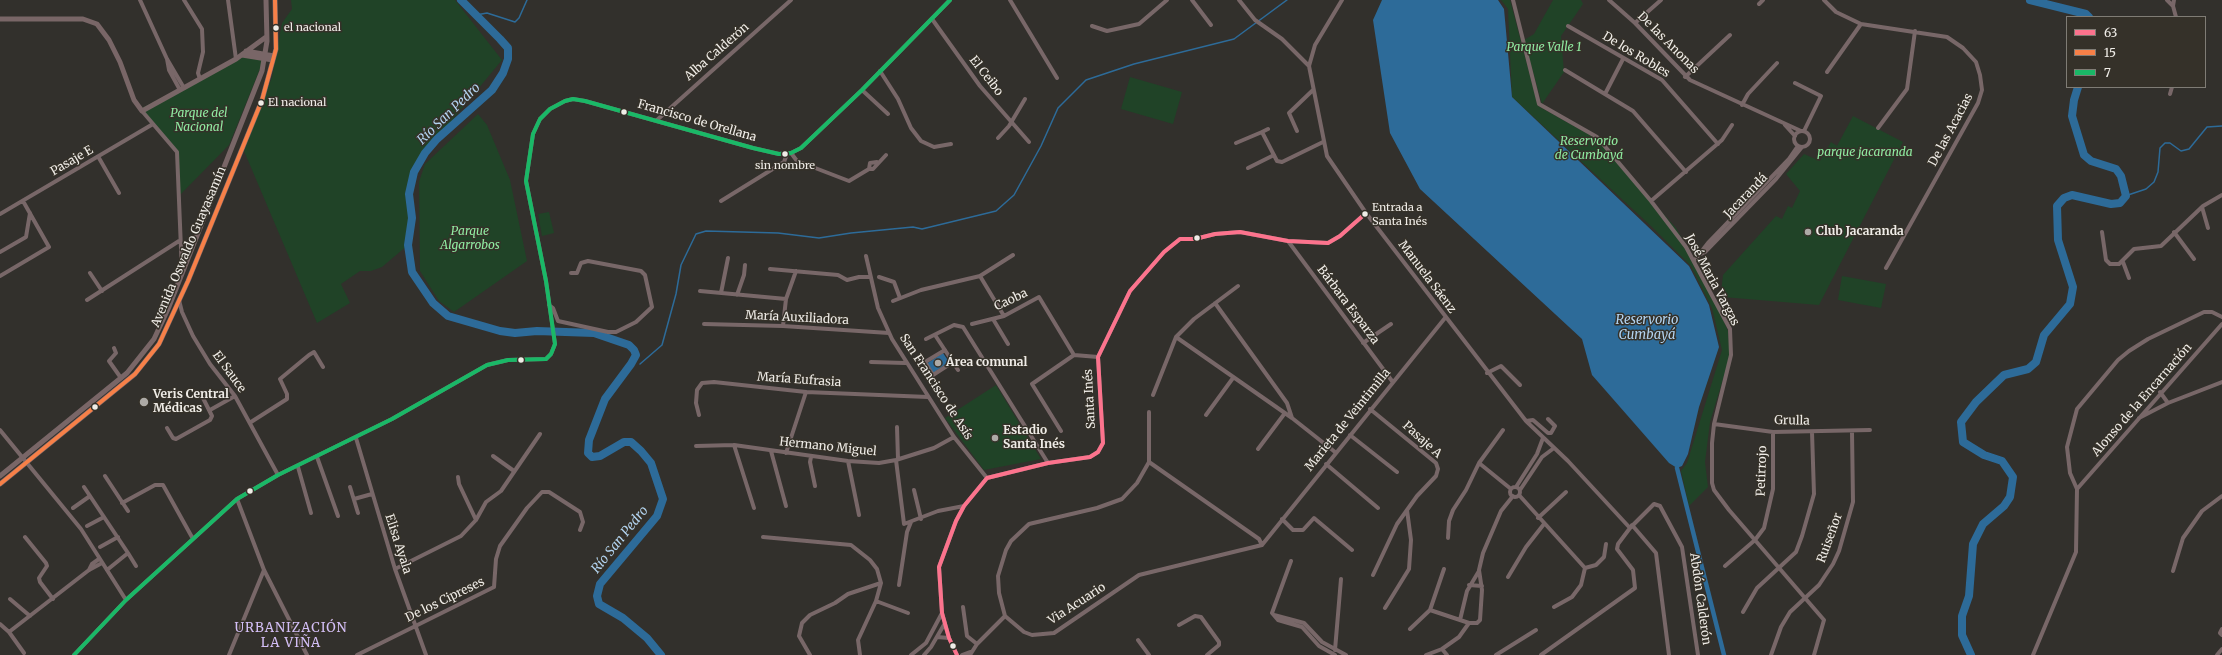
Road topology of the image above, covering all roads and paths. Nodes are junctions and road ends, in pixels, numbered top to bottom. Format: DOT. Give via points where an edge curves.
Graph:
graph roads {
  1 [pos="140,0"];
  2 [pos="184,0"];
  3 [pos="228,0"];
  4 [pos="266,0"];
  5 [pos="275,0"];
  6 [pos="791,0"];
  7 [pos="950,0"];
  8 [pos="1010,0"];
  9 [pos="1167,0"];
  10 [pos="1192,0"];
  11 [pos="1239,0"];
  12 [pos="1342,0"];
  13 [pos="1512,0"];
  14 [pos="1609,0"];
  15 [pos="1661,0"];
  16 [pos="1763,0"];
  17 [pos="1824,0"];
  18 [pos="2167,0"];
  19 [pos="2174,0"];
  20 [pos="1759,4"];
  21 [pos="2173,6"];
  22 [pos="2176,16"];
  23 [pos="0,19"];
  24 [pos="932,19"];
  25 [pos="1635,23"];
  26 [pos="1861,24"];
  27 [pos="1211,25"];
  28 [pos="1092,26"];
  29 [pos="1568,26"];
  30 [pos="1915,31"];
  31 [pos="1730,35"];
  32 [pos="266,37"];
  33 [pos="244,53"];
  34 [pos="265,56"];
  35 [pos="274,58"];
  36 [pos="236,59"];
  37 [pos="1624,59"];
  38 [pos="1777,63"];
  39 [pos="1309,66"];
  40 [pos="1565,70"];
  41 [pos="880,71"];
  42 [pos="1827,72"];
  43 [pos="1685,77"];
  44 [pos="1057,78"];
  45 [pos="200,79"];
  46 [pos="1795,83"];
  47 [pos="2172,88"];
  48 [pos="182,89"];
  49 [pos="862,90"];
  50 [pos="1313,90"];
  51 [pos="1605,94"];
  52 [pos="2170,94"];
  53 [pos="1025,99"];
  54 [pos="1742,105"];
  55 [pos="142,111"];
  56 [pos="888,114"];
  57 [pos="657,120"];
  58 [pos="1011,122"];
  59 [pos="1784,123"];
  60 [pos="153,124"];
  61 [pos="1732,125"];
  62 [pos="1878,128"];
  63 [pos="1268,129"];
  64 [pos="1803,131"];
  65 [pos="1262,132"];
  66 [pos="1298,132"];
  67 [pos="1795,136"];
  68 [pos="998,138"];
  69 [pos="1029,142"];
  70 [pos="1323,142"];
  71 [pos="1236,143"];
  72 [pos="951,144"];
  73 [pos="1718,144"];
  74 [pos="1800,147"];
  75 [pos="789,154"];
  76 [pos="886,155"];
  77 [pos="1274,155"];
  78 [pos="99,158"];
  79 [pos="1248,168"];
  80 [pos="1686,172"];
  81 [pos="119,193"];
  82 [pos="2222,195"];
  83 [pos="23,201"];
  84 [pos="721,201"];
  85 [pos="1651,201"];
  86 [pos="2202,207"];
  87 [pos="30,213"];
  88 [pos="1366,213"];
  89 [pos="0,214"];
  90 [pos="2208,228"];
  91 [pos="2102,232"];
  92 [pos="2174,232"];
  93 [pos="179,241"];
  94 [pos="1288,241"];
  95 [pos="0,252"];
  96 [pos="1013,255"];
  97 [pos="866,256"];
  98 [pos="728,258"];
  99 [pos="2194,259"];
  100 [pos="1694,261"];
  101 [pos="2123,262"];
  102 [pos="745,266"];
  103 [pos="1886,268"];
  104 [pos="770,269"];
  105 [pos="796,271"];
  106 [pos="90,273"];
  107 [pos="571,273"];
  108 [pos="182,274"];
  109 [pos="0,276"];
  110 [pos="980,276"];
  111 [pos="870,277"];
  112 [pos="879,278"];
  113 [pos="2129,278"];
  114 [pos="1238,286"];
  115 [pos="102,291"];
  116 [pos="700,291"];
  117 [pos="721,293"];
  118 [pos="737,295"];
  119 [pos="900,298"];
  120 [pos="786,299"];
  121 [pos="87,300"];
  122 [pos="179,300"];
  123 [pos="893,301"];
  124 [pos="1215,303"];
  125 [pos="549,304"];
  126 [pos="1004,316"];
  127 [pos="2222,317"];
  128 [pos="1445,318"];
  129 [pos="993,319"];
  130 [pos="704,324"];
  131 [pos="972,324"];
  132 [pos="1391,324"];
  133 [pos="2222,324"];
  134 [pos="783,326"];
  135 [pos="889,333"];
  136 [pos="935,335"];
  137 [pos="1176,337"];
  138 [pos="926,339"];
  139 [pos="1363,343"];
  140 [pos="1008,344"];
  141 [pos="114,348"];
  142 [pos="945,350"];
  143 [pos="1074,355"];
  144 [pos="1098,357"];
  145 [pos="871,362"];
  146 [pos="953,362"];
  147 [pos="905,363"];
  148 [pos="323,368"];
  149 [pos="958,370"];
  150 [pos="1487,373"];
  151 [pos="121,378"];
  152 [pos="1233,378"];
  153 [pos="1392,381"];
  154 [pos="2222,382"];
  155 [pos="1520,386"];
  156 [pos="806,392"];
  157 [pos="2160,392"];
  158 [pos="1153,395"];
  159 [pos="235,396"];
  160 [pos="928,397"];
  161 [pos="203,398"];
  162 [pos="2168,403"];
  163 [pos="1370,409"];
  164 [pos="210,410"];
  165 [pos="1149,412"];
  166 [pos="1285,413"];
  167 [pos="699,415"];
  168 [pos="1206,415"];
  169 [pos="1292,418"];
  170 [pos="1548,419"];
  171 [pos="2137,419"];
  172 [pos="1526,421"];
  173 [pos="251,422"];
  174 [pos="1714,424"];
  175 [pos="897,427"];
  176 [pos="167,428"];
  177 [pos="0,430"];
  178 [pos="1503,430"];
  179 [pos="1870,430"];
  180 [pos="1061,431"];
  181 [pos="1773,432"];
  182 [pos="1812,432"];
  183 [pos="1852,432"];
  184 [pos="540,434"];
  185 [pos="1350,434"];
  186 [pos="954,436"];
  187 [pos="356,438"];
  188 [pos="1542,438"];
  189 [pos="734,445"];
  190 [pos="696,446"];
  191 [pos="1258,448"];
  192 [pos="1554,448"];
  193 [pos="771,451"];
  194 [pos="1335,452"];
  195 [pos="786,453"];
  196 [pos="493,456"];
  197 [pos="317,457"];
  198 [pos="811,457"];
  199 [pos="22,458"];
  200 [pos="897,460"];
  201 [pos="848,461"];
  202 [pos="1149,462"];
  203 [pos="26,463"];
  204 [pos="1048,463"];
  205 [pos="1479,463"];
  206 [pos="1326,464"];
  207 [pos="298,467"];
  208 [pos="514,471"];
  209 [pos="1397,472"];
  210 [pos="278,475"];
  211 [pos="0,476"];
  212 [pos="105,476"];
  213 [pos="458,477"];
  214 [pos="987,478"];
  215 [pos="0,484"];
  216 [pos="814,486"];
  217 [pos="84,487"];
  218 [pos="350,487"];
  219 [pos="1516,487"];
  220 [pos="1511,489"];
  221 [pos="2077,489"];
  222 [pos="914,490"];
  223 [pos="1520,490"];
  224 [pos="1566,492"];
  225 [pos="372,494"];
  226 [pos="1519,495"];
  227 [pos="90,496"];
  228 [pos="1513,496"];
  229 [pos="2222,496"];
  230 [pos="237,499"];
  231 [pos="354,499"];
  232 [pos="122,503"];
  233 [pos="786,506"];
  234 [pos="964,506"];
  235 [pos="73,508"];
  236 [pos="754,508"];
  237 [pos="1378,508"];
  238 [pos="1407,509"];
  239 [pos="128,511"];
  240 [pos="311,513"];
  241 [pos="358,513"];
  242 [pos="859,514"];
  243 [pos="338,516"];
  244 [pos="104,517"];
  245 [pos="1538,518"];
  246 [pos="921,519"];
  247 [pos="1282,519"];
  248 [pos="476,520"];
  249 [pos="911,522"];
  250 [pos="1544,524"];
  251 [pos="87,526"];
  252 [pos="1632,527"];
  253 [pos="580,530"];
  254 [pos="118,536"];
  255 [pos="763,537"];
  256 [pos="25,538"];
  257 [pos="1448,538"];
  258 [pos="193,539"];
  259 [pos="1755,540"];
  260 [pos="1606,544"];
  261 [pos="1262,545"];
  262 [pos="100,547"];
  263 [pos="1352,550"];
  264 [pos="128,553"];
  265 [pos="99,559"];
  266 [pos="1291,560"];
  267 [pos="102,564"];
  268 [pos="136,566"];
  269 [pos="1725,566"];
  270 [pos="1585,568"];
  271 [pos="1780,568"];
  272 [pos="395,569"];
  273 [pos="1444,569"];
  274 [pos="89,570"];
  275 [pos="107,570"];
  276 [pos="264,570"];
  277 [pos="1480,570"];
  278 [pos="2173,572"];
  279 [pos="1373,575"];
  280 [pos="1508,577"];
  281 [pos="1341,579"];
  282 [pos="881,583"];
  283 [pos="899,585"];
  284 [pos="1469,585"];
  285 [pos="1482,586"];
  286 [pos="1805,598"];
  287 [pos="10,599"];
  288 [pos="53,599"];
  289 [pos="126,600"];
  290 [pos="876,601"];
  291 [pos="1554,606"];
  292 [pos="963,607"];
  293 [pos="1385,608"];
  294 [pos="1430,610"];
  295 [pos="1743,612"];
  296 [pos="908,613"];
  297 [pos="942,613"];
  298 [pos="1274,615"];
  299 [pos="30,616"];
  300 [pos="1005,616"];
  301 [pos="1460,620"];
  302 [pos="945,623"];
  303 [pos="1469,623"];
  304 [pos="0,624"];
  305 [pos="936,624"];
  306 [pos="1179,625"];
  307 [pos="415,626"];
  308 [pos="942,629"];
  309 [pos="1410,629"];
  310 [pos="2222,629"];
  311 [pos="1536,630"];
  312 [pos="9,632"];
  313 [pos="2222,635"];
  314 [pos="930,636"];
  315 [pos="949,638"];
  316 [pos="936,639"];
  317 [pos="1138,640"];
  318 [pos="977,644"];
  319 [pos="919,648"];
  320 [pos="1442,649"];
  321 [pos="2222,649"];
  322 [pos="1335,650"];
  323 [pos="24,653"];
  324 [pos="970,654"];
  325 [pos="74,655"];
  326 [pos="229,655"];
  327 [pos="307,655"];
  328 [pos="357,655"];
  329 [pos="426,655"];
  330 [pos="810,655"];
  331 [pos="860,655"];
  332 [pos="911,655"];
  333 [pos="924,655"];
  334 [pos="958,655"];
  335 [pos="962,655"];
  336 [pos="1149,655"];
  337 [pos="1207,655"];
  338 [pos="1335,655"];
  339 [pos="1346,655"];
  340 [pos="1426,655"];
  341 [pos="1447,655"];
  342 [pos="1496,655"];
  343 [pos="1540,655"];
  344 [pos="1669,655"];
  345 [pos="1698,655"];
  346 [pos="1771,655"];
  347 [pos="1814,655"];
  348 [pos="2033,655"];
  349 [pos="2217,655"];
  1 -- 48 [label="street"];
  2 -- 45 [label="street" via="202,29 203,52 198,73"];
  3 -- 36 [label="street"];
  4 -- 32 [label="main road, Avenida Oswaldo Guayasamín"];
  5 -- 35 [label="main road, Avenida Oswaldo Guayasamín" via="277,36"];
  6 -- 57 [label="street, Alba Calderón"];
  7 -- 24 [label="street"];
  8 -- 44 [label="street"];
  9 -- 28 [label="street" via="1139,24 1107,31"];
  10 -- 27 [label="street"];
  11 -- 39 [label="street" via="1255,20 1282,39"];
  12 -- 39 [label="street, Manuela Sáenz" via="1315,45"];
  13 -- 85 [label="street, José Maria Vargas" via="1540,104 1597,138"];
  14 -- 25 [label="street, De las Anonas"];
  15 -- 25 [label="street"];
  16 -- 20 [label="street"];
  17 -- 26 [label="street, De las Acacias" via="1836,12"];
  18 -- 21 [label="street"];
  19 -- 21 [label="street"];
  21 -- 22 [label="street"];
  23 -- 55 [label="main road" via="83,19 97,24 109,40 134,100"];
  24 -- 41 [label="street"];
  24 -- 58 [label="street, El Ceibo" via="980,86"];
  25 -- 43 [label="street, De las Anonas"];
  26 -- 30 [label="street, De las Acacias"];
  26 -- 42 [label="street"];
  29 -- 37 [label="street, De los Robles"];
  30 -- 62 [label="street" via="1907,89"];
  30 -- 103 [label="street, De las Acacias" via="1947,37 1963,48 1976,62 1982,90 1978,103"];
  31 -- 43 [label="street"];
  32 -- 33 [label="main road"];
  32 -- 34 [label="main road, Avenida Oswaldo Guayasamín"];
  33 -- 34 [label="main road"];
  33 -- 36 [label="main road"];
  34 -- 35 [label="main road"];
  34 -- 108 [label="main road, Avenida Oswaldo Guayasamín" via="253,96"];
  35 -- 122 [label="main road, Avenida Oswaldo Guayasamín" via="262,100"];
  36 -- 45 [label="main road"];
  37 -- 51 [label="street"];
  37 -- 73 [label="street, De los Robles" via="1665,82"];
  38 -- 54 [label="street"];
  39 -- 50 [label="street, Manuela Sáenz"];
  40 -- 51 [label="street"];
  41 -- 49 [label="street"];
  41 -- 72 [label="street" via="898,98 911,128 921,141 934,146"];
  43 -- 54 [label="street, De las Anonas"];
  45 -- 48 [label="main road"];
  46 -- 64 [label="street" via="1820,96"];
  47 -- 52 [label="street"];
  48 -- 55 [label="main road"];
  49 -- 56 [label="street"];
  49 -- 75 [label="street" via="801,148"];
  50 -- 66 [label="street" via="1290,113"];
  50 -- 70 [label="street, Manuela Sáenz"];
  51 -- 80 [label="street" via="1633,111"];
  53 -- 58 [label="street"];
  54 -- 59 [label="street, De las Anonas"];
  55 -- 60 [label="street"];
  57 -- 75 [label="street, Francisco de Orellana" via="753,148"];
  57 -- 125 [label="street, Francisco de Orellana" via="573,99 557,104 540,119 533,134 526,181"];
  58 -- 68 [label="street"];
  58 -- 69 [label="street, El Ceibo"];
  59 -- 64 [label="street, De las Anonas"];
  59 -- 67 [label="street"];
  60 -- 78 [label="street, Pasaje E"];
  60 -- 93 [label="street" via="177,152"];
  61 -- 73 [label="street"];
  63 -- 65 [label="street"];
  64 -- 67 [label="street"];
  64 -- 74 [label="street" via="1809,135 1810,142"];
  65 -- 71 [label="street"];
  65 -- 77 [label="street"];
  67 -- 74 [label="street" via="1795,142"];
  70 -- 77 [label="street" via="1282,162 1277,161"];
  70 -- 88 [label="street, Manuela Sáenz" via="1327,156"];
  73 -- 80 [label="street"];
  74 -- 100 [label="street, Jacarandá" via="1776,179 1740,212"];
  75 -- 76 [label="street" via="797,161 848,181 873,169"];
  75 -- 84 [label="street" via="784,162"];
  77 -- 79 [label="street"];
  78 -- 81 [label="street"];
  78 -- 83 [label="street, Pasaje E"];
  80 -- 85 [label="street"];
  82 -- 86 [label="street"];
  83 -- 87 [label="street"];
  83 -- 89 [label="street, Pasaje E"];
  85 -- 100 [label="street, José Maria Vargas"];
  86 -- 90 [label="street"];
  86 -- 92 [label="street"];
  87 -- 95 [label="street" via="26,237"];
  87 -- 109 [label="street" via="50,246"];
  88 -- 94 [label="street, Santa Inés" via="1328,243"];
  88 -- 128 [label="street, Manuela Sáenz"];
  91 -- 101 [label="street" via="2106,260 2112,264"];
  92 -- 99 [label="street"];
  92 -- 101 [label="street" via="2161,246 2134,249"];
  93 -- 108 [label="street"];
  93 -- 115 [label="street"];
  94 -- 139 [label="street, Bárbara Esparza"];
  94 -- 144 [label="street, Santa Inés" via="1240,232 1180,239 1164,252 1130,292"];
  96 -- 110 [label="street"];
  97 -- 111 [label="street, San Francisco de Asís"];
  98 -- 117 [label="street"];
  100 -- 174 [label="street, José Maria Vargas" via="1730,329 1731,355"];
  101 -- 113 [label="street"];
  102 -- 118 [label="street"];
  104 -- 105 [label="street"];
  105 -- 111 [label="street" via="838,275 847,280"];
  105 -- 120 [label="street"];
  106 -- 115 [label="street"];
  107 -- 125 [label="street" via="577,273 581,263 588,261 642,270 652,307 636,322 616,332 608,332 558,321"];
  108 -- 151 [label="main road, Avenida Oswaldo Guayasamín" via="154,339"];
  110 -- 119 [label="street" via="921,290"];
  110 -- 126 [label="street"];
  111 -- 135 [label="street, San Francisco de Asís" via="878,308"];
  112 -- 119 [label="street" via="894,282"];
  114 -- 124 [label="street"];
  115 -- 121 [label="street"];
  116 -- 117 [label="street"];
  117 -- 118 [label="street"];
  118 -- 120 [label="street"];
  119 -- 123 [label="street"];
  120 -- 134 [label="street"];
  122 -- 159 [label="street, El Sauce" via="193,336 210,364"];
  122 -- 203 [label="main road, Avenida Oswaldo Guayasamín" via="159,344 135,374"];
  124 -- 137 [label="street"];
  124 -- 169 [label="street" via="1287,404"];
  125 -- 187 [label="street, Francisco de Orellana" via="554,340 551,354 546,359 508,360 487,365"];
  126 -- 129 [label="street, Caoba"];
  126 -- 143 [label="street, Caoba" via="1039,297"];
  127 -- 221 [label="street" via="2212,312 2204,312 2148,339 2118,360 2081,403 2074,416 2067,447 2070,473"];
  128 -- 150 [label="street, Manuela Sáenz"];
  128 -- 153 [label="street, Marieta de Veintimilla"];
  129 -- 131 [label="street, Caoba"];
  129 -- 140 [label="street"];
  130 -- 134 [label="street, María Auxiliadora"];
  132 -- 139 [label="street"];
  133 -- 157 [label="street, Alonso de la Encarnación"];
  134 -- 135 [label="street, María Auxiliadora"];
  135 -- 147 [label="street, San Francisco de Asís"];
  136 -- 138 [label="street"];
  136 -- 142 [label="street"];
  136 -- 204 [label="street" via="954,325 963,327"];
  137 -- 152 [label="street"];
  137 -- 158 [label="street"];
  139 -- 153 [label="street, Bárbara Esparza"];
  141 -- 151 [label="street" via="116,353 109,361"];
  142 -- 146 [label="street"];
  142 -- 146 [label="street" via="925,362 933,375"];
  143 -- 144 [label="street"];
  143 -- 180 [label="street" via="1032,384"];
  144 -- 204 [label="street, Santa Inés" via="1103,443 1098,452 1090,457"];
  145 -- 147 [label="street"];
  146 -- 149 [label="street"];
  147 -- 160 [label="street, San Francisco de Asís"];
  148 -- 173 [label="street" via="314,352 309,355 280,379 287,399"];
  150 -- 155 [label="street" via="1501,366"];
  150 -- 172 [label="street, Manuela Sáenz"];
  151 -- 199 [label="main road, Avenida Oswaldo Guayasamín"];
  152 -- 166 [label="street"];
  152 -- 168 [label="street"];
  153 -- 163 [label="street, Marieta de Veintimilla"];
  154 -- 162 [label="street"];
  156 -- 160 [label="street, María Eufrasia"];
  156 -- 167 [label="street, María Eufrasia" via="714,382 702,383 696,394"];
  156 -- 195 [label="street"];
  157 -- 162 [label="street"];
  157 -- 171 [label="street, Alonso de la Encarnación"];
  159 -- 164 [label="street"];
  159 -- 173 [label="street, El Sauce"];
  160 -- 186 [label="street, San Francisco de Asís"];
  161 -- 164 [label="street"];
  162 -- 171 [label="street"];
  163 -- 185 [label="street, Marieta de Veintimilla"];
  163 -- 238 [label="street, Pasaje A" via="1436,463 1436,476"];
  164 -- 176 [label="street" via="210,420 176,439"];
  165 -- 202 [label="street"];
  166 -- 169 [label="street"];
  166 -- 191 [label="street"];
  169 -- 194 [label="street"];
  170 -- 172 [label="street" via="1555,426 1551,433 1533,420"];
  171 -- 221 [label="street, Alonso de la Encarnación"];
  172 -- 188 [label="street, Manuela Sáenz"];
  173 -- 210 [label="street, El Sauce"];
  174 -- 181 [label="street, Grulla"];
  174 -- 259 [label="street, José Maria Vargas" via="1710,462 1714,490"];
  175 -- 200 [label="street"];
  177 -- 199 [label="street"];
  178 -- 205 [label="street"];
  179 -- 183 [label="street, Grulla"];
  181 -- 182 [label="street, Grulla"];
  181 -- 259 [label="street, Petirrojo" via="1773,493 1764,528"];
  182 -- 183 [label="street, Grulla"];
  182 -- 271 [label="street" via="1812,505 1796,552"];
  183 -- 286 [label="street, Ruiseñor" via="1853,491 1849,516 1833,564 1819,585"];
  184 -- 208 [label="street"];
  185 -- 194 [label="street, Marieta de Veintimilla"];
  185 -- 209 [label="street"];
  186 -- 200 [label="street, Hermano Miguel" via="934,448"];
  186 -- 214 [label="street, San Francisco de Asís"];
  187 -- 197 [label="street"];
  187 -- 225 [label="street, Elisa Ayala"];
  188 -- 192 [label="street, Manuela Sáenz"];
  188 -- 219 [label="street" via="1537,454"];
  189 -- 190 [label="street, Hermano Miguel"];
  189 -- 193 [label="street, Hermano Miguel"];
  189 -- 236 [label="street"];
  192 -- 223 [label="street" via="1542,457"];
  192 -- 252 [label="street, Manuela Sáenz"];
  193 -- 195 [label="street, Hermano Miguel"];
  193 -- 233 [label="street"];
  194 -- 206 [label="street, Marieta de Veintimilla"];
  195 -- 198 [label="street, Hermano Miguel"];
  196 -- 208 [label="street"];
  197 -- 207 [label="street"];
  197 -- 243 [label="street"];
  198 -- 201 [label="street, Hermano Miguel"];
  198 -- 216 [label="street"];
  199 -- 203 [label="street"];
  199 -- 211 [label="main road, Avenida Oswaldo Guayasamín"];
  200 -- 201 [label="street, Hermano Miguel" via="879,463"];
  200 -- 249 [label="street" via="904,524"];
  201 -- 242 [label="street"];
  202 -- 261 [label="street" via="1259,539"];
  202 -- 300 [label="street" via="1137,483 1122,499 1097,508 1029,524 1016,537 1006,550 999,572 999,593"];
  203 -- 215 [label="main road, Avenida Oswaldo Guayasamín"];
  203 -- 265 [label="street" via="81,529"];
  204 -- 214 [label="street, Santa Inés"];
  205 -- 220 [label="street"];
  205 -- 257 [label="street" via="1453,510 1449,521"];
  206 -- 237 [label="street"];
  206 -- 247 [label="street, Marieta de Veintimilla"];
  207 -- 210 [label="street"];
  207 -- 240 [label="street"];
  208 -- 248 [label="street" via="501,491 486,502"];
  210 -- 230 [label="street"];
  212 -- 232 [label="street"];
  213 -- 248 [label="street"];
  214 -- 234 [label="street"];
  217 -- 227 [label="street"];
  218 -- 231 [label="street"];
  219 -- 220 [label="street"];
  219 -- 223 [label="street"];
  220 -- 228 [label="street" via="1510,493"];
  221 -- 348 [label="street" via="2076,552"];
  222 -- 246 [label="street"];
  223 -- 226 [label="street"];
  224 -- 245 [label="street"];
  225 -- 231 [label="street"];
  225 -- 272 [label="street, Elisa Ayala"];
  226 -- 228 [label="street"];
  226 -- 245 [label="street"];
  227 -- 235 [label="street"];
  227 -- 244 [label="street"];
  228 -- 277 [label="street" via="1501,511 1488,538"];
  229 -- 278 [label="street" via="2202,511 2183,538"];
  230 -- 258 [label="street"];
  230 -- 276 [label="street"];
  231 -- 241 [label="street"];
  232 -- 239 [label="street"];
  232 -- 258 [label="street" via="155,485 163,485"];
  234 -- 246 [label="street"];
  234 -- 297 [label="street" via="939,567"];
  238 -- 279 [label="street, Pasaje A" via="1397,524"];
  238 -- 293 [label="street" via="1411,540 1409,569"];
  244 -- 251 [label="street"];
  244 -- 254 [label="street"];
  245 -- 250 [label="street"];
  246 -- 249 [label="street"];
  247 -- 261 [label="street, Marieta de Veintimilla"];
  247 -- 263 [label="street" via="1293,530 1303,530 1314,518"];
  248 -- 272 [label="street" via="461,536"];
  249 -- 283 [label="street" via="907,532"];
  250 -- 270 [label="street"];
  250 -- 280 [label="street"];
  252 -- 343 [label="street" via="1616,549 1633,570 1635,588"];
  252 -- 344 [label="street, Manuela Sáenz" via="1656,553"];
  252 -- 345 [label="street, Abdón Calderón" via="1651,505 1658,504 1682,547"];
  253 -- 307 [label="street, De los Cipreses" via="583,522 580,512 549,492 542,492 527,508 500,546 496,559 494,587"];
  254 -- 262 [label="street"];
  254 -- 264 [label="street"];
  255 -- 282 [label="street" via="851,545 877,569"];
  256 -- 288 [label="street" via="46,563 47,566 39,578"];
  258 -- 289 [label="street"];
  259 -- 269 [label="street, Petirrojo"];
  259 -- 271 [label="street, José Maria Vargas"];
  260 -- 270 [label="street" via="1604,557 1596,565"];
  261 -- 300 [label="street, Via Acuario" via="1139,575 1054,633 1032,635 1024,632"];
  264 -- 268 [label="street"];
  264 -- 275 [label="street"];
  265 -- 267 [label="street"];
  265 -- 274 [label="street"];
  266 -- 298 [label="street" via="1272,611"];
  267 -- 274 [label="street"];
  267 -- 275 [label="street"];
  270 -- 291 [label="street" via="1581,585 1572,597"];
  271 -- 286 [label="street, José Maria Vargas"];
  271 -- 295 [label="street" via="1758,588"];
  272 -- 307 [label="street, Elisa Ayala"];
  273 -- 294 [label="street"];
  274 -- 288 [label="street"];
  275 -- 289 [label="street"];
  276 -- 326 [label="street"];
  276 -- 327 [label="street"];
  277 -- 284 [label="street"];
  277 -- 285 [label="street"];
  281 -- 322 [label="street"];
  282 -- 290 [label="street"];
  282 -- 330 [label="street" via="848,594 810,615 802,623 799,636"];
  284 -- 285 [label="street"];
  284 -- 301 [label="street"];
  285 -- 303 [label="street" via="1480,620 1477,623"];
  286 -- 346 [label="street, Ruiseñor" via="1784,621"];
  286 -- 347 [label="street, José Maria Vargas" via="1824,620"];
  287 -- 299 [label="street"];
  288 -- 299 [label="street"];
  289 -- 325 [label="street"];
  290 -- 296 [label="street"];
  290 -- 331 [label="street" via="858,640"];
  292 -- 318 [label="street" via="966,636"];
  294 -- 301 [label="street"];
  294 -- 309 [label="street"];
  297 -- 302 [label="street"];
  297 -- 305 [label="street"];
  298 -- 322 [label="street" via="1304,623 1322,642"];
  298 -- 338 [label="street" via="1278,620 1302,627 1319,646"];
  299 -- 312 [label="street"];
  300 -- 318 [label="street"];
  301 -- 303 [label="street"];
  302 -- 308 [label="street"];
  302 -- 315 [label="street"];
  303 -- 320 [label="street" via="1459,637"];
  304 -- 312 [label="street"];
  305 -- 308 [label="street"];
  305 -- 314 [label="street"];
  306 -- 337 [label="street" via="1195,616 1201,618 1219,642"];
  307 -- 328 [label="street, De los Cipreses"];
  307 -- 329 [label="street, Elisa Ayala"];
  308 -- 316 [label="street"];
  310 -- 313 [label="street"];
  311 -- 342 [label="street"];
  312 -- 323 [label="street"];
  314 -- 316 [label="street"];
  314 -- 319 [label="street"];
  315 -- 316 [label="street"];
  315 -- 334 [label="street"];
  316 -- 333 [label="street"];
  317 -- 336 [label="street"];
  318 -- 324 [label="street"];
  319 -- 332 [label="street"];
  319 -- 333 [label="street"];
  320 -- 340 [label="street"];
  320 -- 341 [label="street"];
  321 -- 349 [label="street"];
  322 -- 339 [label="street"];
  324 -- 335 [label="street"];
}
